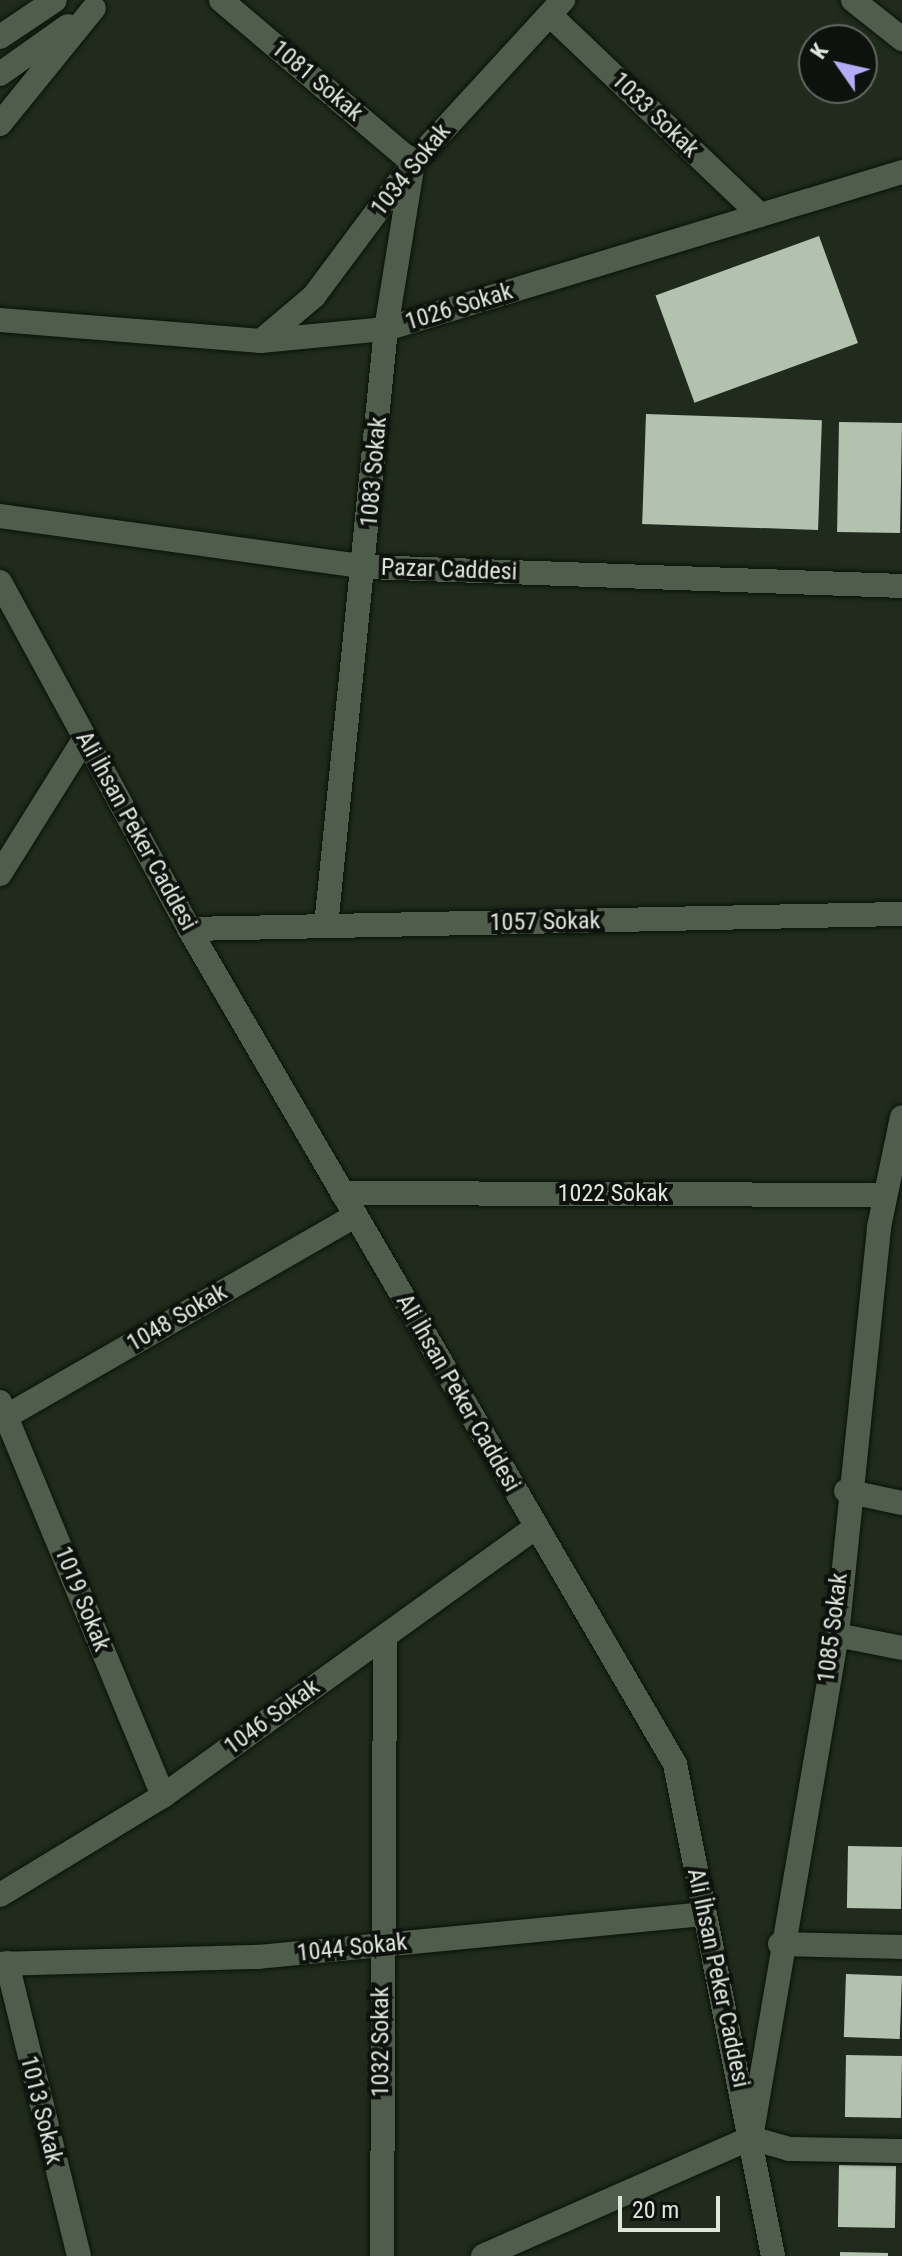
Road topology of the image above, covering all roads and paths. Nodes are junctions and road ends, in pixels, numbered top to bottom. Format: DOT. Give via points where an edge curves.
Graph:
graph roads {
  1 [pos="55,0"];
  2 [pos="221,0"];
  3 [pos="853,0"];
  4 [pos="98,4"];
  5 [pos="557,7"];
  6 [pos="0,37"];
  7 [pos="902,39"];
  8 [pos="0,74"];
  9 [pos="0,124"];
  10 [pos="413,163"];
  11 [pos="902,172"];
  12 [pos="760,215"];
  13 [pos="0,320"];
  14 [pos="386,329"];
  15 [pos="261,341"];
  16 [pos="0,516"];
  17 [pos="367,567"];
  18 [pos="0,582"];
  19 [pos="902,586"];
  20 [pos="85,738"];
  21 [pos="0,874"];
  22 [pos="902,914"];
  23 [pos="326,926"];
  24 [pos="189,929"];
  25 [pos="902,1117"];
  26 [pos="342,1193"];
  27 [pos="885,1195"];
  28 [pos="355,1216"];
  29 [pos="890,1230"];
  30 [pos="2,1413"];
  31 [pos="846,1491"];
  32 [pos="902,1503"];
  33 [pos="536,1527"];
  34 [pos="837,1635"];
  35 [pos="385,1637"];
  36 [pos="902,1648"];
  37 [pos="163,1796"];
  38 [pos="0,1895"];
  39 [pos="704,1914"];
  40 [pos="780,1944"];
  41 [pos="380,1945"];
  42 [pos="902,1947"];
  43 [pos="3,1964"];
  44 [pos="751,2138"];
  45 [pos="902,2151"];
  46 [pos="79,2256"];
  47 [pos="382,2256"];
  48 [pos="483,2256"];
  49 [pos="773,2256"];
  1 -- 6 [label="street"];
  2 -- 10 [label="street, 1081 Sokak"];
  3 -- 7 [label="street"];
  4 -- 8 [label="street"];
  4 -- 9 [label="street"];
  5 -- 10 [label="street, 1034 Sokak"];
  5 -- 12 [label="street, 1033 Sokak"];
  10 -- 14 [label="street, 1083 Sokak"];
  10 -- 15 [label="street, 1034 Sokak" via="314,296"];
  11 -- 12 [label="street, 1026 Sokak"];
  12 -- 14 [label="street, 1026 Sokak"];
  13 -- 15 [label="street, 1026 Sokak"];
  14 -- 15 [label="street, 1026 Sokak"];
  14 -- 17 [label="street, 1083 Sokak"];
  16 -- 17 [label="street, Pazar Caddesi"];
  17 -- 19 [label="street, Pazar Caddesi"];
  17 -- 23 [label="street, 1083 Sokak"];
  18 -- 20 [label="street, Ali İhsan Peker Caddesi"];
  20 -- 21 [label="street"];
  20 -- 24 [label="street, Ali İhsan Peker Caddesi"];
  22 -- 23 [label="street, 1057 Sokak"];
  23 -- 24 [label="street, 1057 Sokak"];
  24 -- 26 [label="street, Ali İhsan Peker Caddesi"];
  25 -- 27 [label="street, 1085 Sokak"];
  26 -- 27 [label="street, 1022 Sokak"];
  26 -- 28 [label="street, Ali İhsan Peker Caddesi"];
  27 -- 29 [label="street, 1085 Sokak"];
  28 -- 30 [label="street, 1048 Sokak"];
  28 -- 33 [label="street, Ali İhsan Peker Caddesi"];
  29 -- 31 [label="street, 1085 Sokak"];
  30 -- 37 [label="street, 1019 Sokak"];
  31 -- 32 [label="street"];
  31 -- 34 [label="street, 1085 Sokak"];
  33 -- 35 [label="street, 1046 Sokak"];
  33 -- 39 [label="street, Ali İhsan Peker Caddesi" via="675,1764"];
  34 -- 36 [label="street"];
  34 -- 40 [label="street, 1085 Sokak"];
  35 -- 37 [label="street, 1046 Sokak"];
  35 -- 41 [label="street, 1032 Sokak"];
  37 -- 38 [label="street, 1046 Sokak"];
  39 -- 41 [label="street, 1044 Sokak"];
  39 -- 44 [label="street, Ali İhsan Peker Caddesi"];
  40 -- 42 [label="street"];
  40 -- 44 [label="street, 1085 Sokak"];
  41 -- 43 [label="street, 1044 Sokak" via="258,1957"];
  41 -- 47 [label="street, 1032 Sokak"];
  43 -- 46 [label="street, 1013 Sokak"];
  44 -- 45 [label="street" via="789,2149"];
  44 -- 48 [label="street"];
  44 -- 49 [label="street, Ali İhsan Peker Caddesi"];
}
